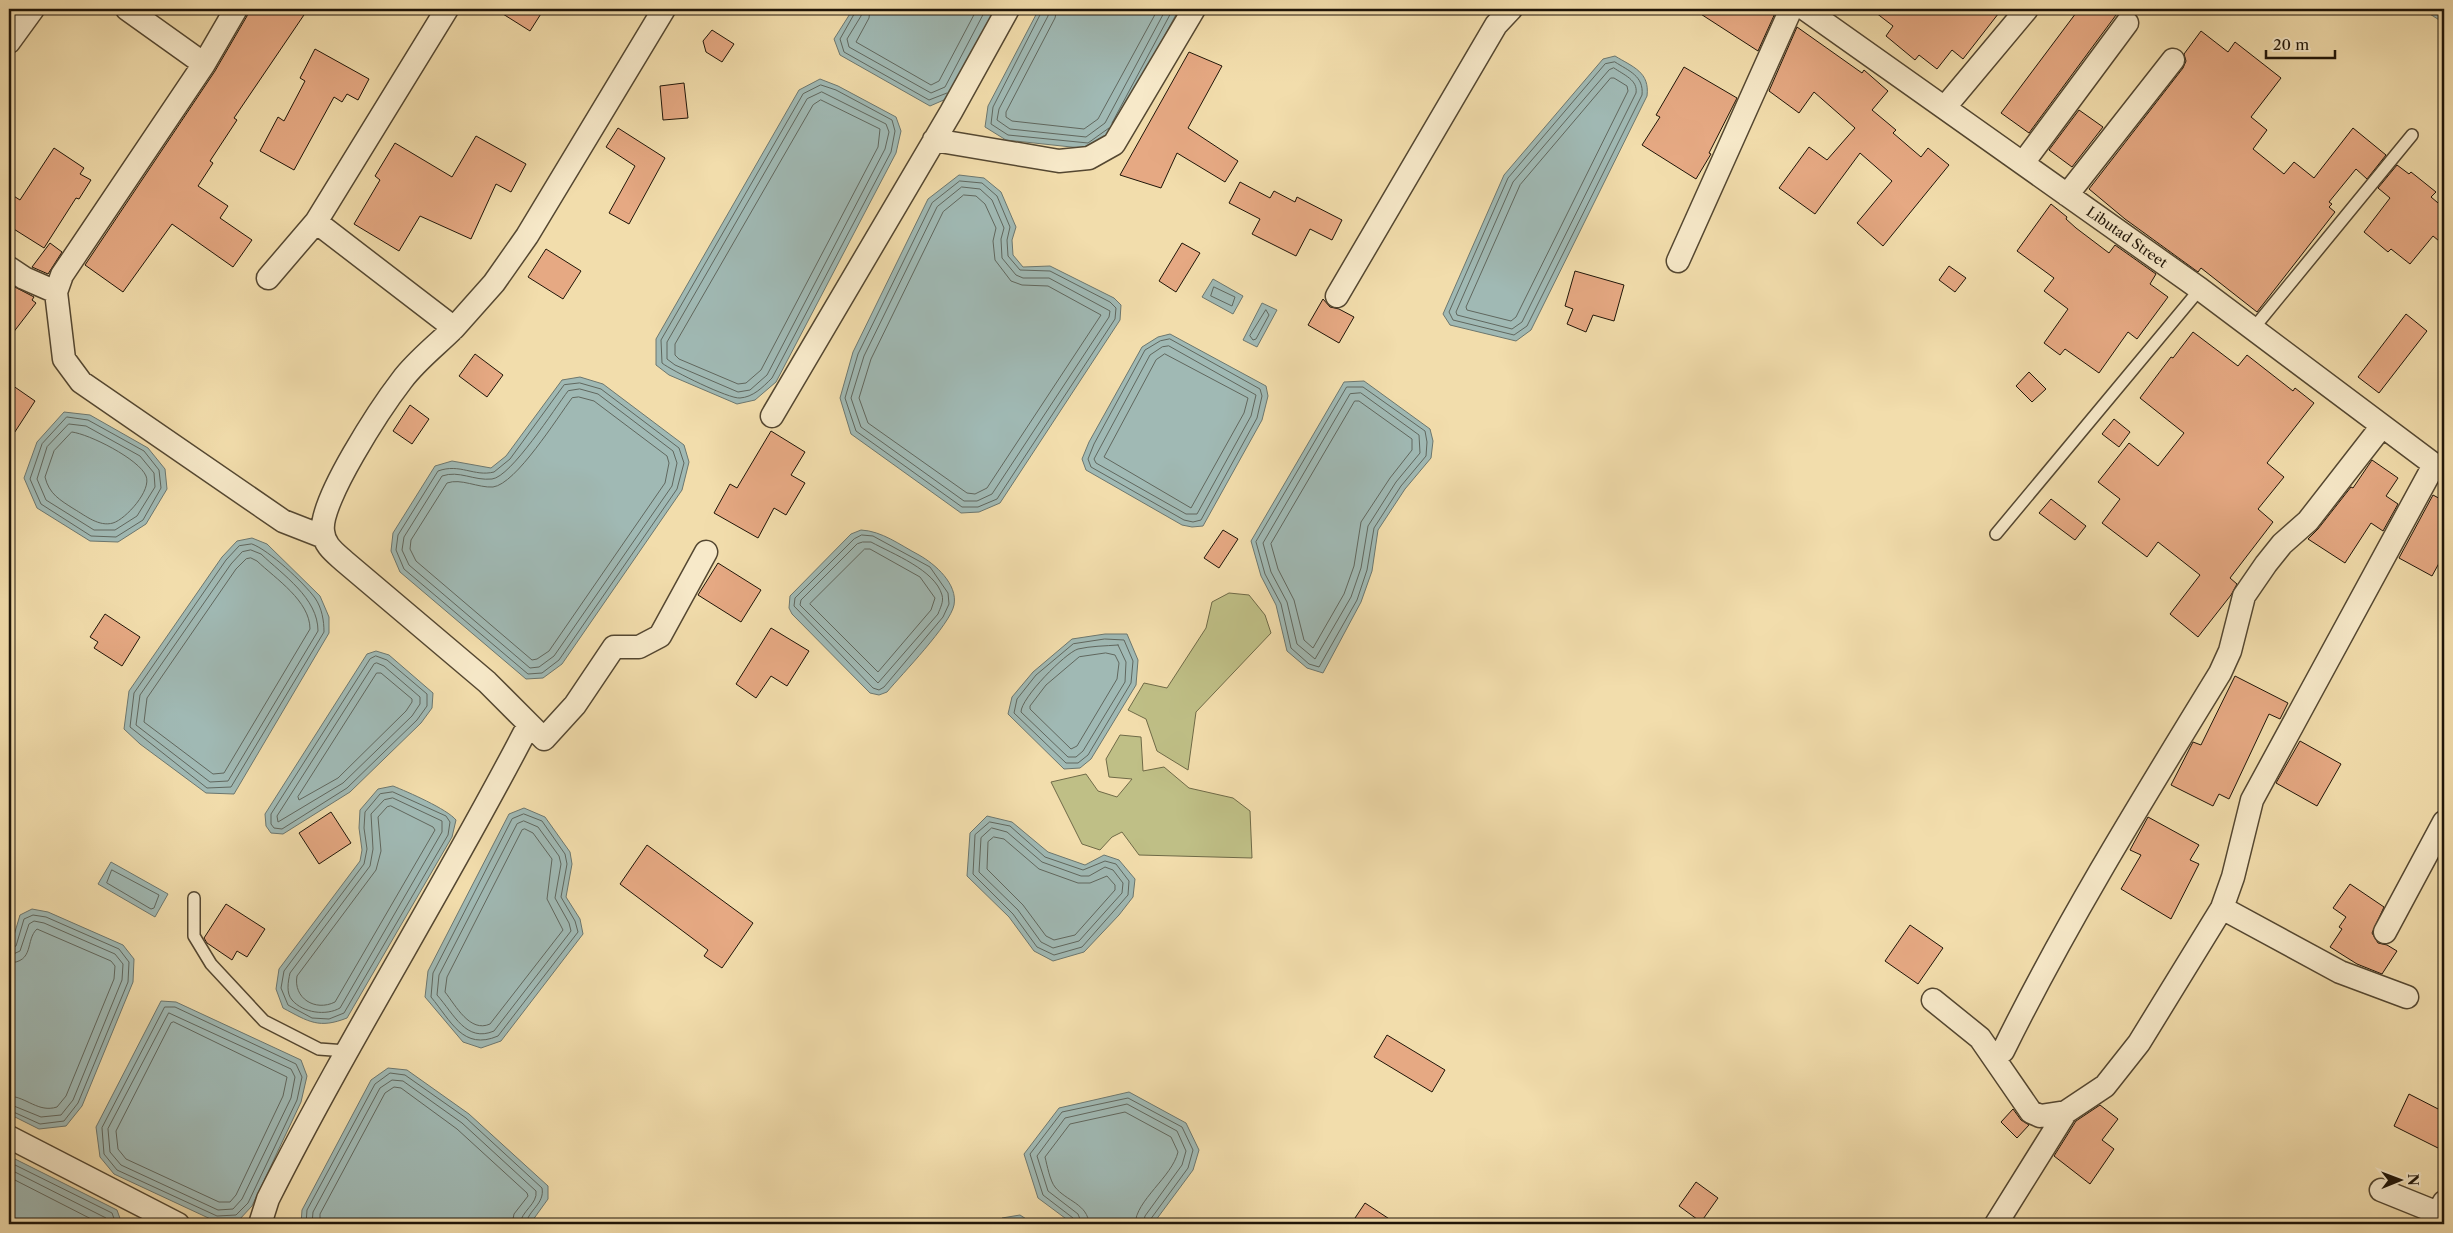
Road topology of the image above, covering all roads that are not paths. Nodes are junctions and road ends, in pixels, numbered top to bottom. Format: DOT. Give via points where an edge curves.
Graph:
graph roads {
  1 [pos="33,9"];
  2 [pos="127,9"];
  3 [pos="236,9"];
  4 [pos="447,9"];
  5 [pos="664,9"];
  6 [pos="1008,9"];
  7 [pos="1194,9"];
  8 [pos="1511,9"];
  9 [pos="1791,9"];
  10 [pos="1805,9"];
  11 [pos="2027,9"];
  12 [pos="2127,23"];
  13 [pos="9,42"];
  14 [pos="2174,60"];
  15 [pos="204,64"];
  16 [pos="1945,107"];
  17 [pos="2412,136"];
  18 [pos="934,140"];
  19 [pos="2023,163"];
  20 [pos="2067,195"];
  21 [pos="316,222"];
  22 [pos="1678,262"];
  23 [pos="9,268"];
  24 [pos="268,278"];
  25 [pos="2200,289"];
  26 [pos="56,292"];
  27 [pos="1337,296"];
  28 [pos="454,328"];
  29 [pos="2253,329"];
  30 [pos="772,416"];
  31 [pos="2382,426"];
  32 [pos="2439,468"];
  33 [pos="1996,534"];
  34 [pos="324,538"];
  35 [pos="706,552"];
  36 [pos="529,724"];
  37 [pos="2444,822"];
  38 [pos="194,898"];
  39 [pos="2222,908"];
  40 [pos="2385,932"];
  41 [pos="2407,996"];
  42 [pos="1932,1000"];
  43 [pos="346,1051"];
  44 [pos="1995,1057"];
  45 [pos="2066,1112"];
  46 [pos="9,1137"];
  47 [pos="2381,1190"];
  48 [pos="2442,1210"];
  49 [pos="178,1224"];
  50 [pos="260,1224"];
  51 [pos="1996,1224"];
  1 -- 13 [label="street"];
  2 -- 15 [label="street"];
  3 -- 15 [label="street"];
  4 -- 21 [label="street"];
  5 -- 28 [label="street" via="527,236 494,283"];
  6 -- 18 [label="street"];
  7 -- 18 [label="street" via="1114,144 1089,158 1059,161"];
  8 -- 27 [label="street" via="1496,25"];
  9 -- 22 [label="street"];
  10 -- 16 [label="street, Libutad Street"];
  11 -- 16 [label="street"];
  12 -- 19 [label="street"];
  14 -- 20 [label="street"];
  15 -- 26 [label="street" via="62,275"];
  16 -- 19 [label="street, Libutad Street"];
  17 -- 29 [label="lane"];
  18 -- 30 [label="street"];
  19 -- 20 [label="street, Libutad Street"];
  20 -- 25 [label="street, Libutad Street"];
  21 -- 24 [label="street"];
  21 -- 28 [label="street"];
  23 -- 26 [label="street"];
  25 -- 29 [label="street, Libutad Street"];
  25 -- 33 [label="lane"];
  26 -- 34 [label="street" via="64,359 81,382 283,522"];
  28 -- 34 [label="street" via="402,379 343,471 327,510 322,528"];
  29 -- 31 [label="street, Libutad Street"];
  31 -- 32 [label="street, Libutad Street"];
  31 -- 44 [label="street" via="2308,521 2282,544 2244,596 2230,651 2220,673 2124,830 2033,990 2003,1051"];
  32 -- 39 [label="street" via="2252,800"];
  34 -- 36 [label="street" via="344,561 487,682"];
  35 -- 36 [label="street" via="660,636 639,647 614,648 575,704 544,739"];
  36 -- 43 [label="street" via="483,812"];
  37 -- 40 [label="street"];
  38 -- 43 [label="lane" via="194,936 211,964 264,1021 319,1049"];
  39 -- 41 [label="street" via="2340,972"];
  39 -- 45 [label="street" via="2140,1044 2106,1086"];
  42 -- 44 [label="street" via="1980,1038"];
  43 -- 50 [label="street" via="268,1199"];
  44 -- 45 [label="street" via="2031,1112 2040,1116"];
  45 -- 51 [label="street"];
  46 -- 49 [label="street"];
  47 -- 48 [label="street"];
}
